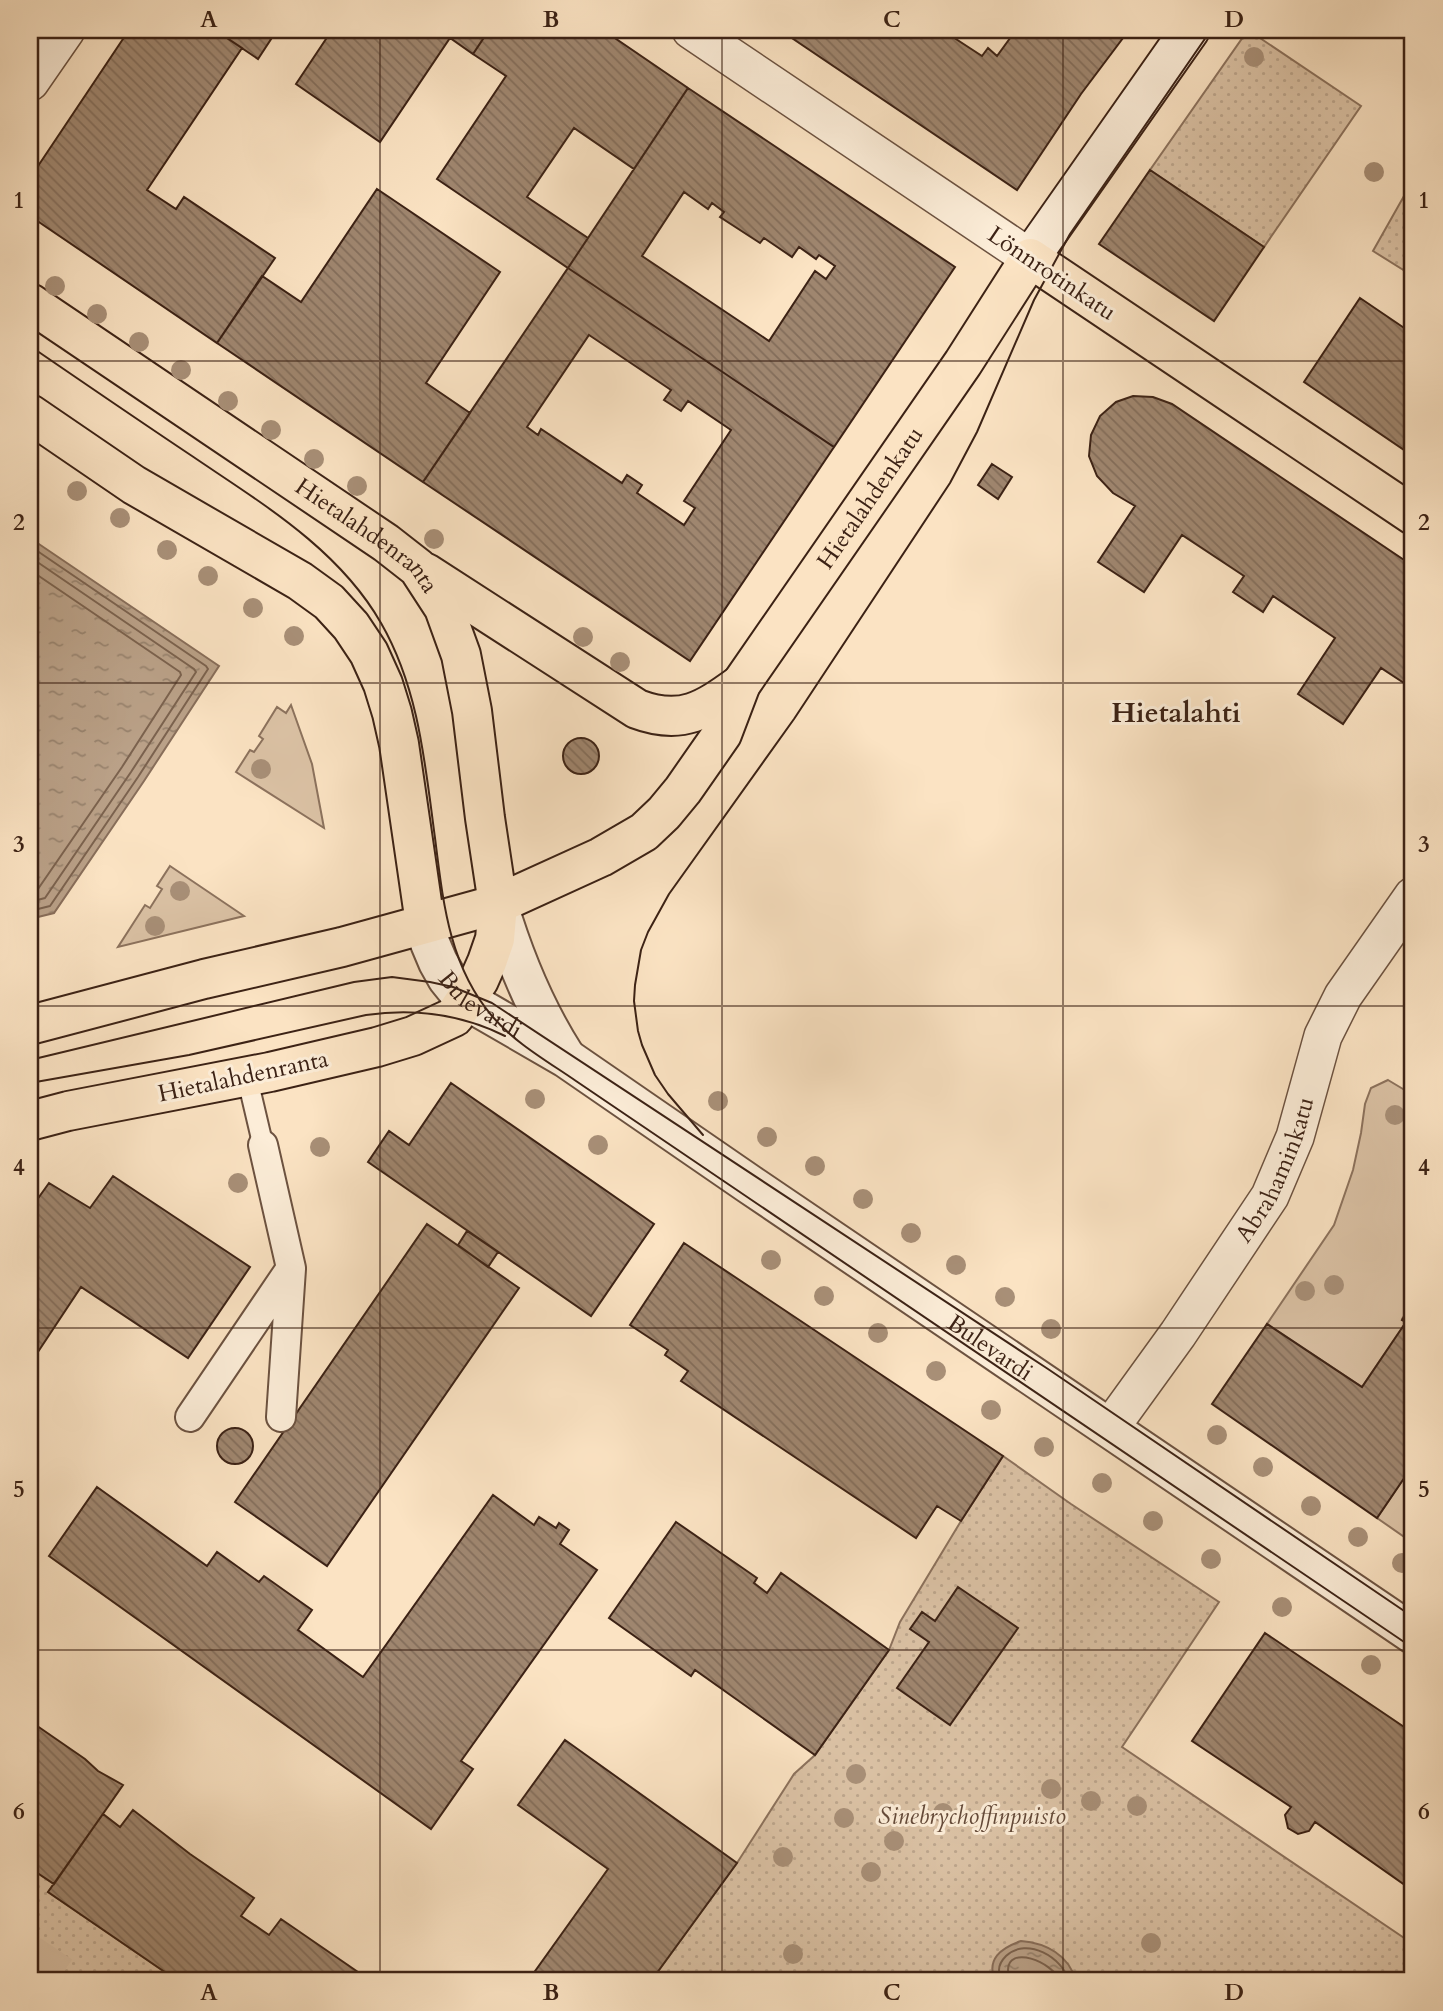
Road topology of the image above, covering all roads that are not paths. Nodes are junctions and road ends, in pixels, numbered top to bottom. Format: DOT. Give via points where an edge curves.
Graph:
graph roads {
  1 [pos="66,30"];
  2 [pos="691,30"];
  3 [pos="1190,30"];
  4 [pos="30,82"];
  5 [pos="1030,258"];
  6 [pos="30,303"];
  7 [pos="30,414"];
  8 [pos="1413,515"];
  9 [pos="418,568"];
  10 [pos="741,684"];
  11 [pos="1413,897"];
  12 [pos="498,904"];
  13 [pos="425,923"];
  14 [pos="464,999"];
  15 [pos="30,1025"];
  16 [pos="566,1058"];
  17 [pos="247,1077"];
  18 [pos="30,1121"];
  19 [pos="263,1145"];
  20 [pos="290,1268"];
  21 [pos="190,1417"];
  22 [pos="281,1417"];
  23 [pos="1110,1428"];
  24 [pos="1413,1634"];
  1 -- 4 [label="street"];
  2 -- 5 [label="street, Lönnrotinkatu"];
  3 -- 5 [label="street, Hietalahdenkatu"];
  5 -- 8 [label="main road, Lönnrotinkatu"];
  5 -- 10 [label="main road, Hietalahdenkatu" via="963,363"];
  6 -- 9 [label="main road, Hietalahdenranta"];
  7 -- 13 [label="main road" via="134,485 300,581 351,626 369,653 392,713"];
  9 -- 10 [label="main road" via="637,709 684,716 711,705"];
  9 -- 12 [label="main road, Hietalahdenranta" via="444,608 461,655"];
  10 -- 12 [label="main road, Hietalahdenkatu" via="722,734 654,823 623,845"];
  11 -- 23 [label="street, Abrahaminkatu" via="1343,996 1323,1035 1295,1137 1270,1196"];
  12 -- 13 [label="main road"];
  12 -- 14 [label="main road, Hietalahdenranta" via="495,939 487,962"];
  12 -- 16 [label="street, Bulevardi" via="528,990"];
  13 -- 14 [label="street, Bulevardi" via="438,962"];
  13 -- 15 [label="main road"];
  14 -- 16 [label="street, Bulevardi"];
  14 -- 17 [label="main road, Hietalahdenranta" via="454,1017 413,1036"];
  16 -- 23 [label="street, Bulevardi"];
  17 -- 18 [label="main road, Hietalahdenranta"];
  17 -- 19 [label="lane"];
  19 -- 20 [label="street"];
  20 -- 21 [label="street"];
  20 -- 22 [label="street"];
  23 -- 24 [label="street, Bulevardi"];
}
